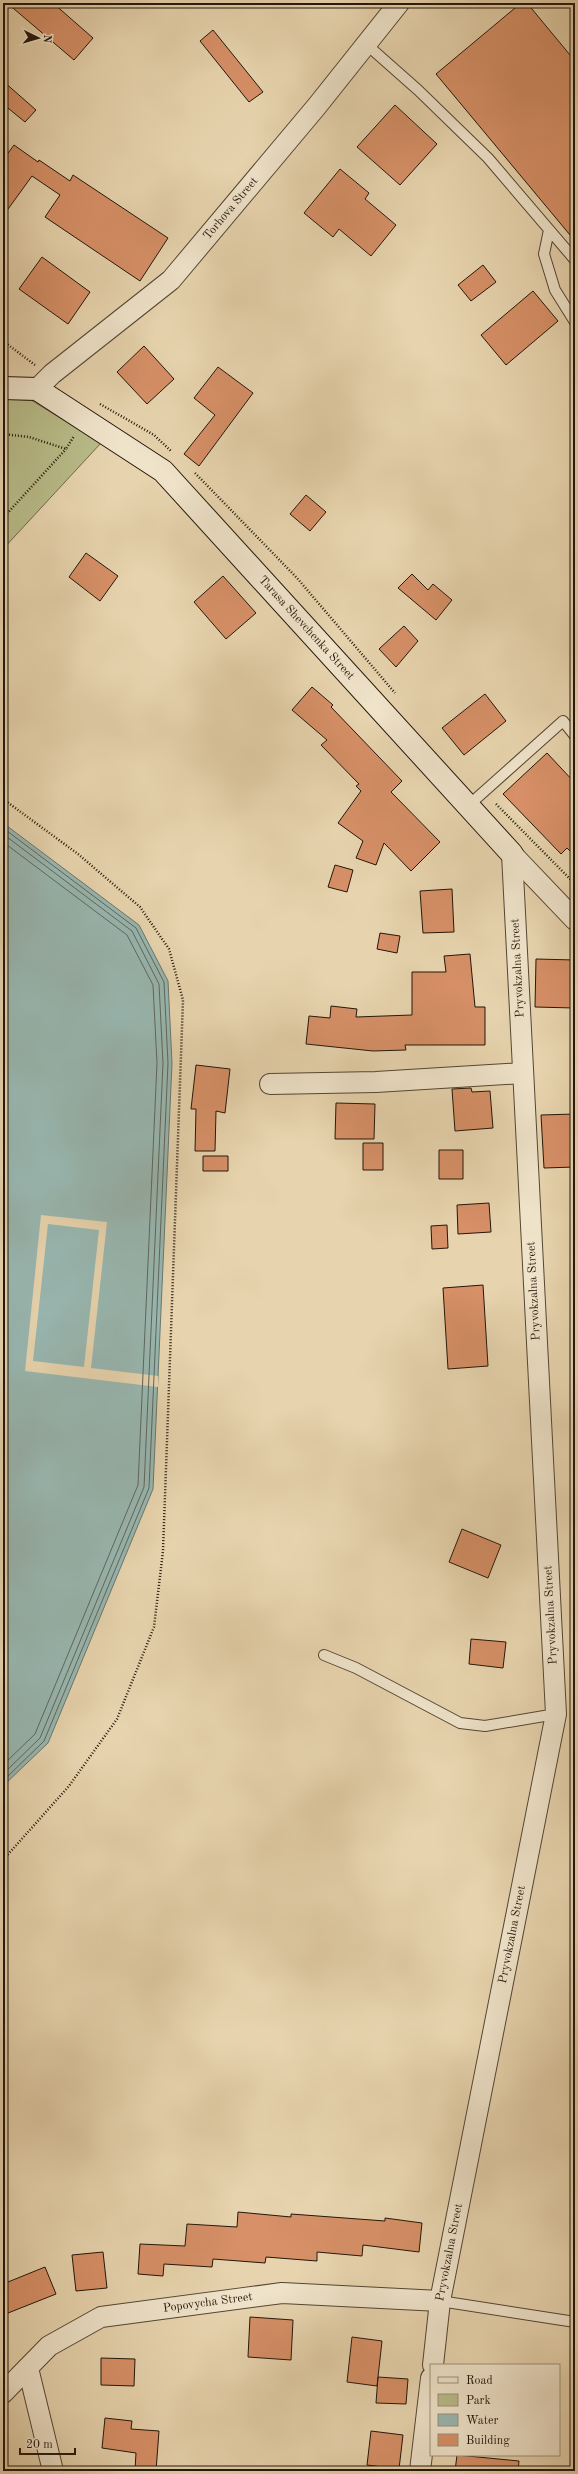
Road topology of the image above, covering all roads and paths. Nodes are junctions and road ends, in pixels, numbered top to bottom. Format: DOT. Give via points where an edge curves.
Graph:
graph roads {
  1 [pos="399,3"];
  2 [pos="366,44"];
  3 [pos="549,230"];
  4 [pos="575,260"];
  5 [pos="575,322"];
  6 [pos="3,388"];
  7 [pos="37,389"];
  8 [pos="84,420"];
  9 [pos="3,434"];
  10 [pos="66,449"];
  11 [pos="3,518"];
  12 [pos="575,736"];
  13 [pos="3,800"];
  14 [pos="469,805"];
  15 [pos="512,854"];
  16 [pos="575,920"];
  17 [pos="523,1073"];
  18 [pos="270,1084"];
  19 [pos="324,1656"];
  20 [pos="556,1714"];
  21 [pos="3,1860"];
  22 [pos="440,2301"];
  23 [pos="575,2322"];
  24 [pos="432,2364"];
  25 [pos="28,2368"];
  26 [pos="430,2386"];
  27 [pos="3,2393"];
  28 [pos="53,2471"];
  29 [pos="420,2471"];
  1 -- 2 [label="street, Torhova Street"];
  2 -- 3 [label="lane" via="488,158"];
  2 -- 7 [label="street, Torhova Street" via="171,280 52,374"];
  3 -- 4 [label="lane"];
  3 -- 5 [label="lane" via="544,254 555,290"];
  6 -- 7 [label="street"];
  7 -- 8 [label="street, Tarasa Shevchenka Street"];
  8 -- 10 [label="path"];
  8 -- 14 [label="street, Tarasa Shevchenka Street" via="163,471"];
  9 -- 10 [label="path" via="29,437"];
  10 -- 11 [label="path"];
  12 -- 14 [label="lane" via="563,721"];
  13 -- 21 [label="path" via="78,854 140,907 169,949 183,1000 163,1551 154,1627 117,1719 69,1786"];
  14 -- 15 [label="street, Tarasa Shevchenka Street"];
  15 -- 16 [label="street, Tarasa Shevchenka Street"];
  15 -- 17 [label="street, Pryvokzalna Street"];
  17 -- 18 [label="street" via="376,1082"];
  17 -- 20 [label="street, Pryvokzalna Street"];
  19 -- 20 [label="lane" via="356,1668 460,1723 485,1726"];
  20 -- 22 [label="street, Pryvokzalna Street"];
  22 -- 23 [label="lane"];
  22 -- 24 [label="street, Pryvokzalna Street"];
  22 -- 25 [label="street, Popovycha Street" via="282,2293 101,2317 49,2346"];
  25 -- 27 [label="street, Popovycha Street"];
  25 -- 28 [label="street"];
  26 -- 29 [label="street"];
}
